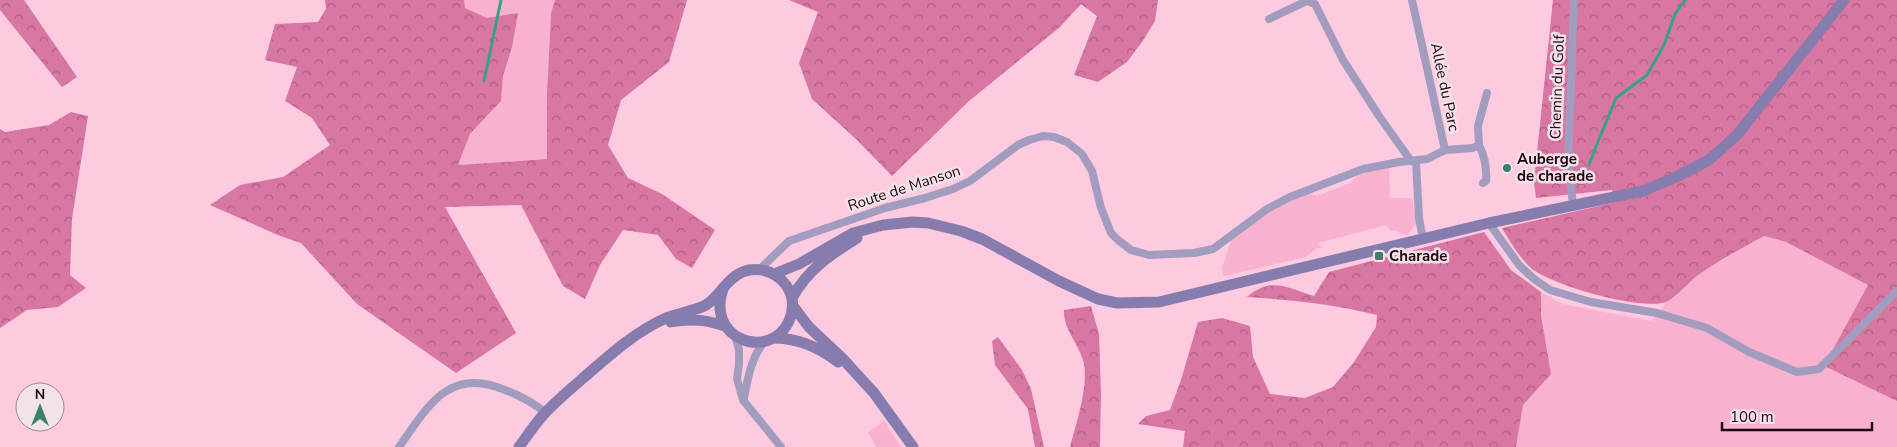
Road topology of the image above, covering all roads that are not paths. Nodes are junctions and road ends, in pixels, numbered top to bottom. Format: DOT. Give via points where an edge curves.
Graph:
graph roads {
  1 [pos="1412,0"];
  2 [pos="1574,0"];
  3 [pos="1844,0"];
  4 [pos="1269,19"];
  5 [pos="1487,94"];
  6 [pos="1479,145"];
  7 [pos="1445,150"];
  8 [pos="1414,160"];
  9 [pos="1483,183"];
  10 [pos="1573,204"];
  11 [pos="1489,223"];
  12 [pos="867,229"];
  13 [pos="1424,239"];
  14 [pos="760,269"];
  15 [pos="774,274"];
  16 [pos="724,287"];
  17 [pos="1897,291"];
  18 [pos="792,302"];
  19 [pos="650,327"];
  20 [pos="731,331"];
  21 [pos="769,340"];
  22 [pos="861,379"];
  23 [pos="743,400"];
  24 [pos="545,412"];
  25 [pos="399,447"];
  26 [pos="519,447"];
  27 [pos="781,447"];
  28 [pos="913,447"];
  1 -- 7 [label="street, Allée du Parc"];
  2 -- 10 [label="street, Chemin du Golf" via="1568,165"];
  3 -- 10 [label="street" via="1738,135 1709,160 1643,191"];
  4 -- 8 [label="street" via="1307,1 1315,4 1344,60 1379,116"];
  5 -- 6 [label="street" via="1478,126"];
  6 -- 7 [label="street"];
  6 -- 9 [label="street" via="1487,172"];
  7 -- 8 [label="street, Allée du Parc" via="1432,158"];
  8 -- 13 [label="street"];
  8 -- 14 [label="street, Route de Manson" via="1363,169 1290,197 1267,209 1213,249 1149,255 1131,250 1111,233 1092,171 1082,154 1067,142 1043,136 1018,145 970,181 953,189 885,208 785,244"];
  10 -- 11 [label="street"];
  11 -- 13 [label="street"];
  11 -- 17 [label="street" via="1519,265 1550,290 1591,302 1658,313 1707,328 1749,352 1797,372 1819,369"];
  12 -- 13 [label="street" via="913,222 961,231 1098,299 1117,303 1173,299"];
  12 -- 15 [label="street" via="843,237 799,264"];
  12 -- 18 [label="street" via="814,269 801,282"];
  14 -- 15 [label="street"];
  14 -- 16 [label="street" via="740,273"];
  15 -- 18 [label="street" via="788,289"];
  16 -- 19 [label="street" via="708,303"];
  16 -- 20 [label="street" via="719,302 720,312"];
  18 -- 21 [label="street" via="792,314 784,329"];
  18 -- 22 [label="street" via="809,328"];
  19 -- 20 [label="street" via="684,320 706,321"];
  19 -- 24 [label="street" via="612,353"];
  20 -- 21 [label="street" via="747,341"];
  20 -- 23 [label="street" via="739,350 737,380"];
  21 -- 22 [label="street" via="800,341 817,348"];
  21 -- 23 [label="street" via="757,352"];
  22 -- 28 [label="street" via="886,407"];
  23 -- 27 [label="street"];
  24 -- 25 [label="street" via="495,386 464,382 441,395"];
  24 -- 26 [label="street"];
}
